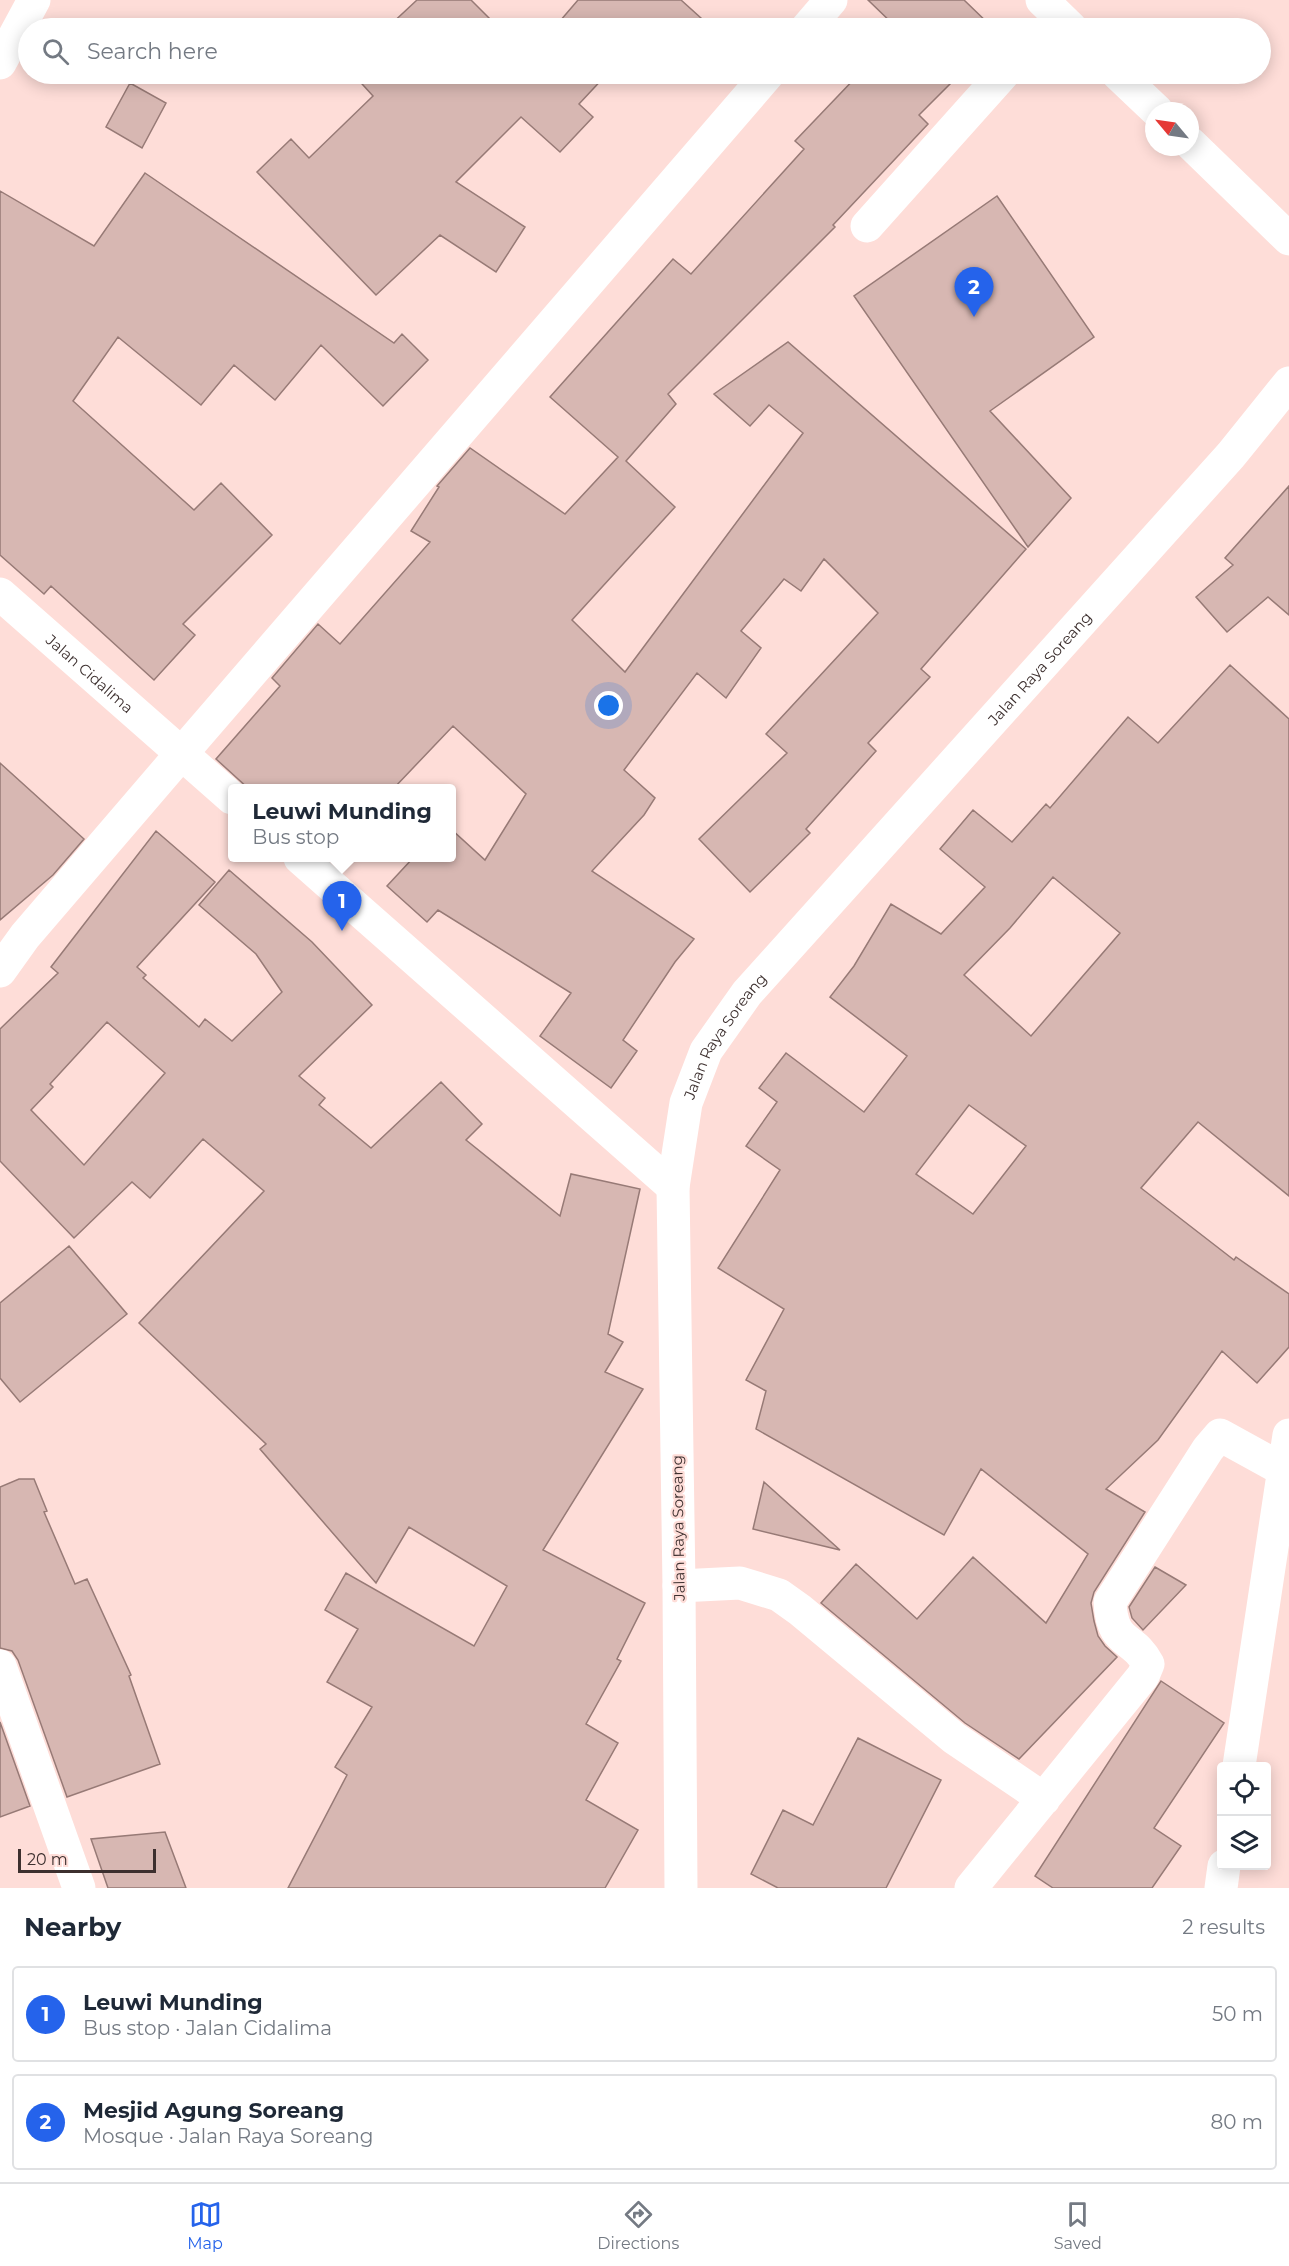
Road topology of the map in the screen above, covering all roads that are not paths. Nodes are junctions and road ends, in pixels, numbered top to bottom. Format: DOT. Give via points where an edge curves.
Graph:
graph roads {
  1 [pos="34,0"];
  2 [pos="831,0"];
  3 [pos="24,18"];
  4 [pos="816,18"];
  5 [pos="18,30"];
  6 [pos="0,63"];
  7 [pos="759,84"];
  8 [pos="994,84"];
  9 [pos="1129,84"];
  10 [pos="1148,102"];
  11 [pos="1199,152"];
  12 [pos="867,226"];
  13 [pos="1289,239"];
  14 [pos="1289,383"];
  15 [pos="0,594"];
  16 [pos="182,753"];
  17 [pos="228,794"];
  18 [pos="305,862"];
  19 [pos="0,971"];
  20 [pos="673,1187"];
  21 [pos="1289,1436"];
  22 [pos="1287,1472"];
  23 [pos="679,1586"];
  24 [pos="0,1666"];
  25 [pos="1240,1762"];
  26 [pos="1044,1799"];
  27 [pos="1223,1870"];
  28 [pos="79,1888"];
  29 [pos="681,1888"];
  30 [pos="971,1888"];
  31 [pos="1221,1888"];
  1 -- 3 [label="main road"];
  2 -- 4 [label="main road"];
  5 -- 6 [label="main road"];
  7 -- 16 [label="main road"];
  8 -- 12 [label="main road"];
  9 -- 10 [label="main road"];
  11 -- 13 [label="main road"];
  14 -- 20 [label="main road, Jalan Raya Soreang" via="1231,455 747,993 706,1051 686,1104"];
  15 -- 16 [label="main road, Jalan Cidalima"];
  16 -- 17 [label="main road, Jalan Cidalima"];
  16 -- 19 [label="main road" via="25,936"];
  18 -- 20 [label="main road"];
  20 -- 23 [label="main road, Jalan Raya Soreang"];
  21 -- 22 [label="main road"];
  22 -- 25 [label="main road"];
  22 -- 26 [label="main road" via="1220,1435 1208,1449 1110,1602 1111,1620 1122,1639 1142,1653 1148,1664 1143,1676"];
  23 -- 26 [label="main road" via="740,1583 779,1595 954,1738"];
  23 -- 29 [label="main road, Jalan Raya Soreang"];
  24 -- 28 [label="main road"];
  26 -- 30 [label="main road"];
  27 -- 31 [label="main road"];
}
